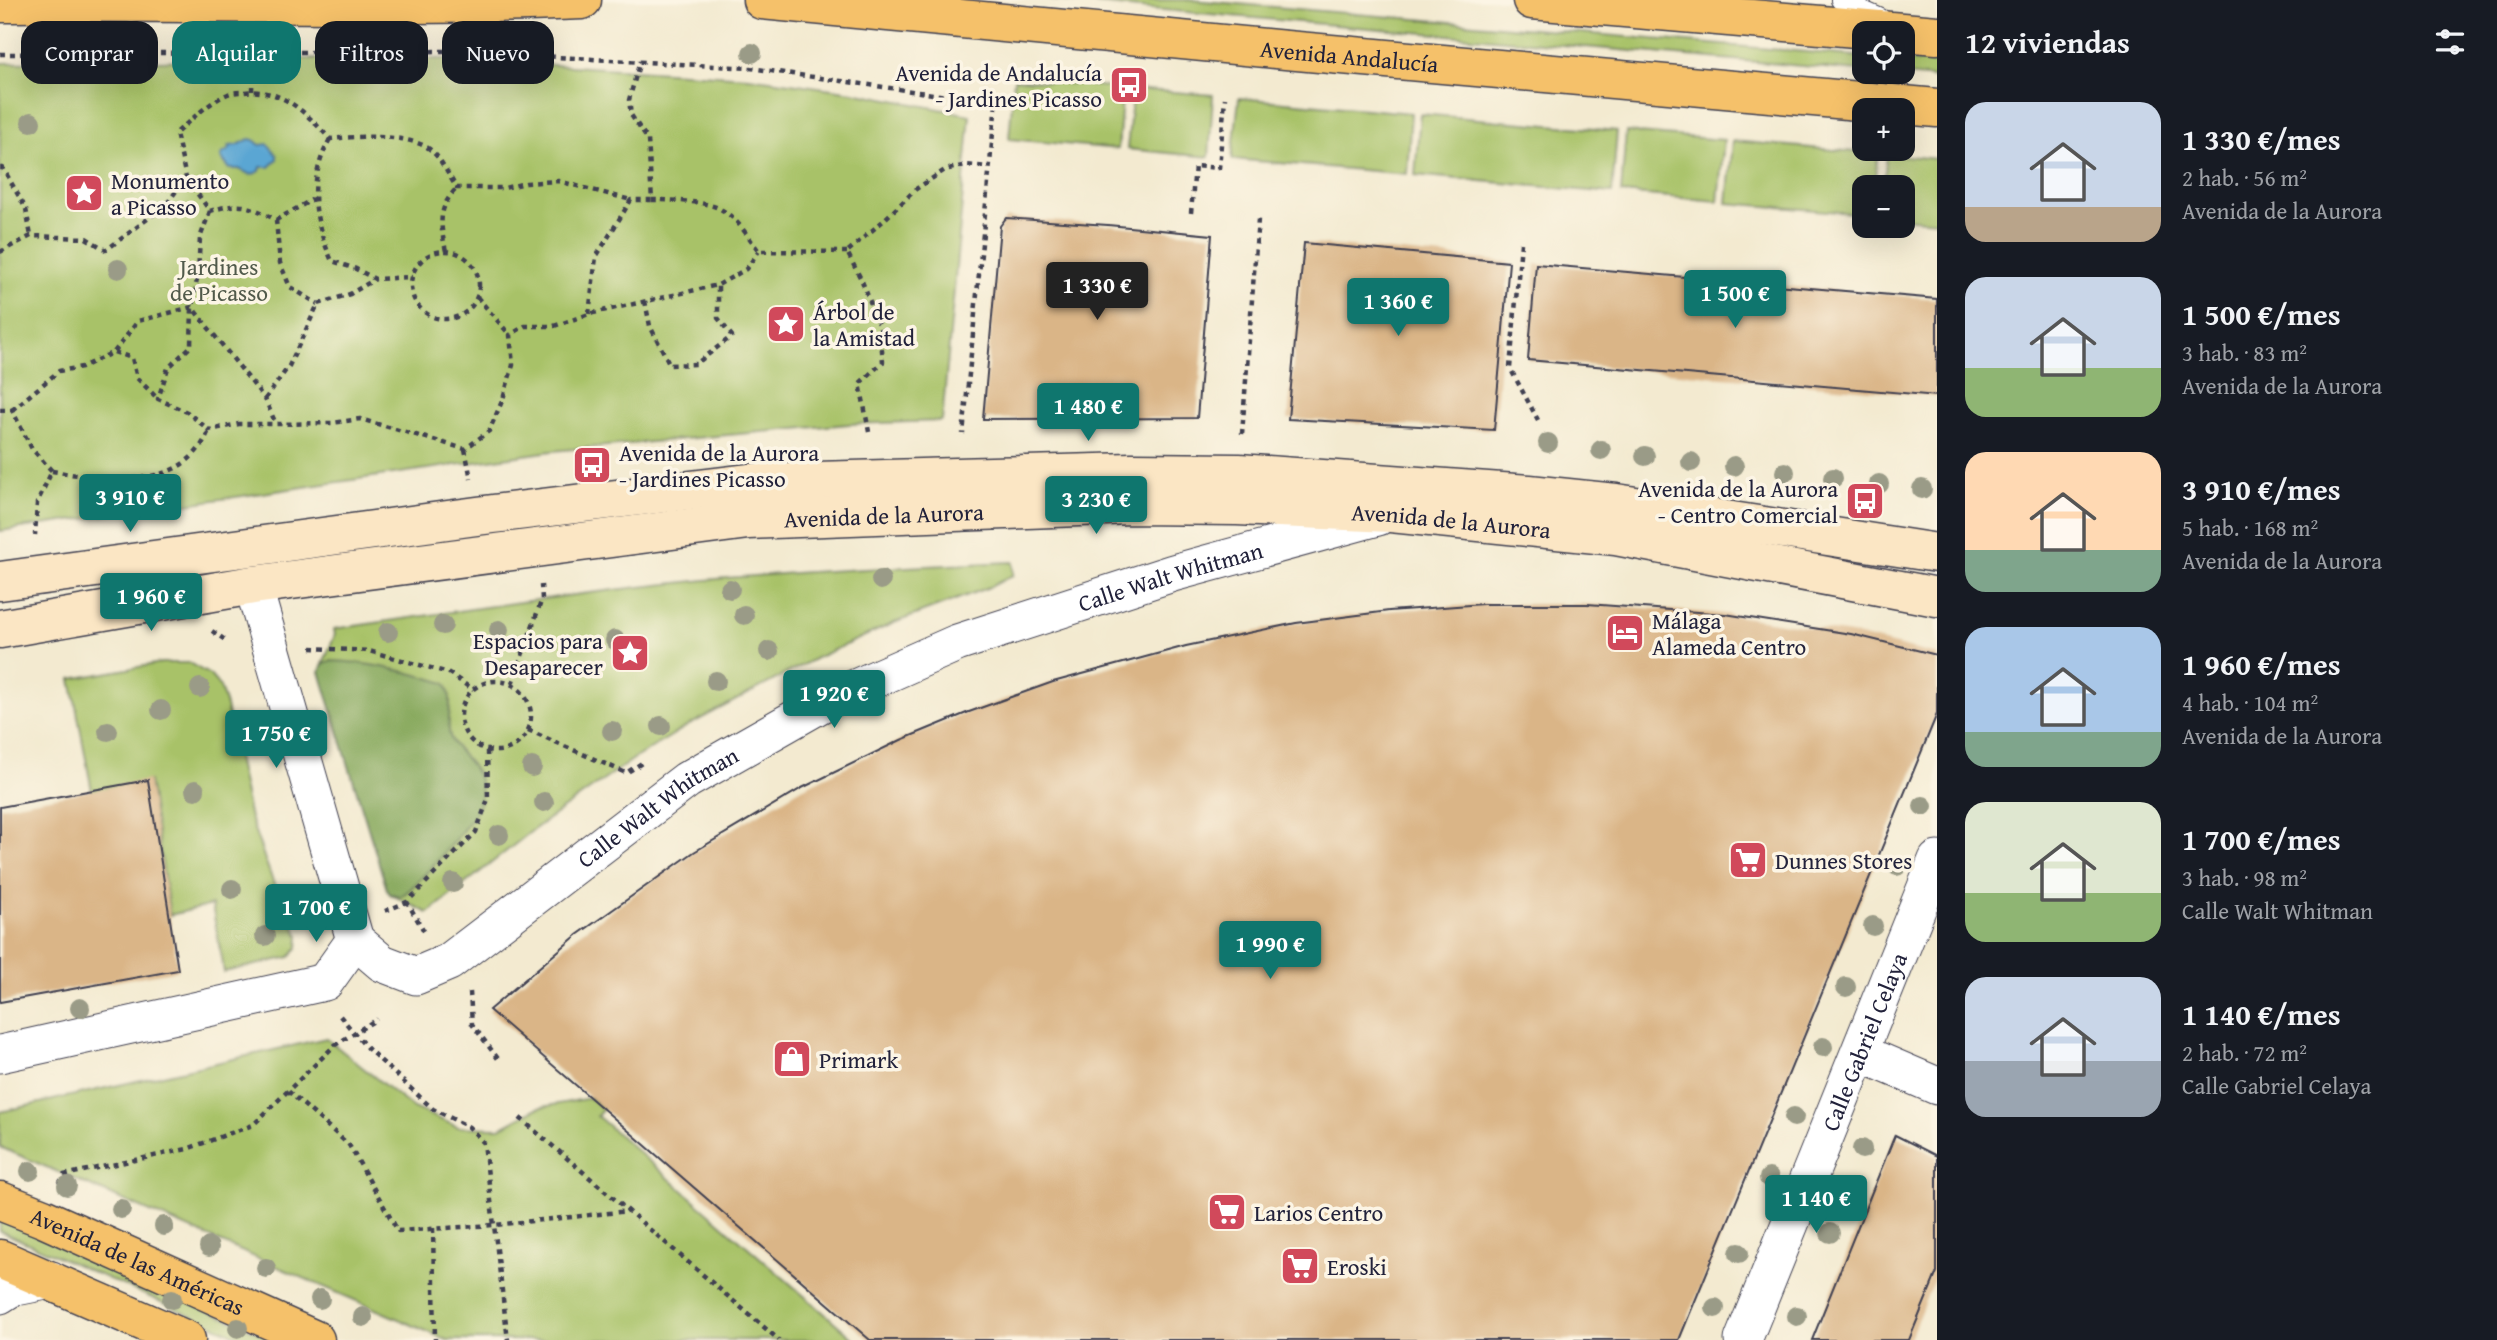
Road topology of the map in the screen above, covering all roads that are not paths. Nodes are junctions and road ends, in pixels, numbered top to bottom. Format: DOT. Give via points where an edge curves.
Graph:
graph roads {
  1 [pos="582,0"];
  2 [pos="762,0"];
  3 [pos="1532,0"];
  4 [pos="1840,0"];
  5 [pos="0,4"];
  6 [pos="1927,34"];
  7 [pos="1937,108"];
  8 [pos="1391,513"];
  9 [pos="1937,553"];
  10 [pos="0,581"];
  11 [pos="253,585"];
  12 [pos="1937,597"];
  13 [pos="0,629"];
  14 [pos="1937,860"];
  15 [pos="364,927"];
  16 [pos="1860,1053"];
  17 [pos="0,1054"];
  18 [pos="1937,1086"];
  19 [pos="0,1201"];
  20 [pos="0,1259"];
  21 [pos="51,1280"];
  22 [pos="0,1295"];
  23 [pos="186,1340"];
  24 [pos="315,1340"];
  25 [pos="1743,1340"];
  1 -- 5 [label="main road"];
  2 -- 7 [label="main road, Avenida Andalucía"];
  3 -- 6 [label="main road"];
  4 -- 6 [label="lane"];
  8 -- 11 [label="main road, Avenida de la Aurora" via="1131,505 748,520"];
  8 -- 12 [label="main road, Avenida de la Aurora" via="1616,536"];
  8 -- 15 [label="street, Calle Walt Whitman" via="1077,603 957,643 828,700 687,780 449,961 416,976 382,963"];
  9 -- 10 [label="main road, Avenida de la Aurora" via="1616,503 1529,494 1239,473 1132,472 748,483"];
  11 -- 13 [label="main road, Avenida de la Aurora"];
  11 -- 15 [label="street"];
  14 -- 16 [label="street, Calle Gabriel Celaya"];
  15 -- 17 [label="street" via="325,982"];
  16 -- 18 [label="street"];
  16 -- 25 [label="street, Calle Gabriel Celaya"];
  19 -- 24 [label="main road, Avenida de las Américas"];
  20 -- 21 [label="main road"];
  21 -- 22 [label="street" via="11,1288"];
  21 -- 23 [label="main road"];
}
